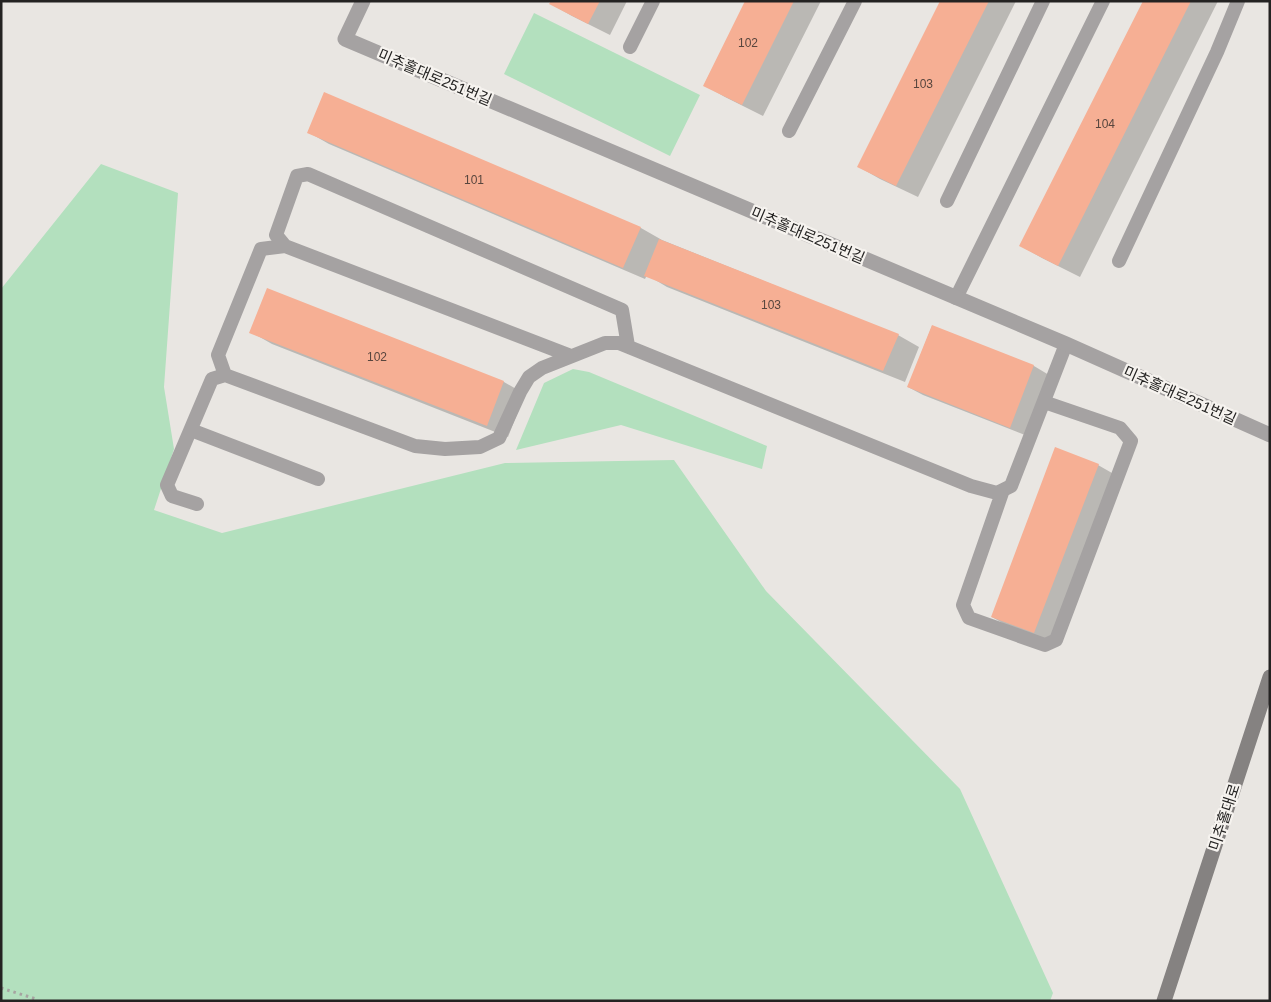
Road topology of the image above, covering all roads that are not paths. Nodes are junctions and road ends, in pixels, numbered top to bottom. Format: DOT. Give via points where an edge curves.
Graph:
graph roads {
  1 [pos="363,1"];
  2 [pos="653,1"];
  3 [pos="855,1"];
  4 [pos="1043,1"];
  5 [pos="1103,1"];
  6 [pos="1238,1"];
  7 [pos="630,47"];
  8 [pos="789,131"];
  9 [pos="948,201"];
  10 [pos="285,246"];
  11 [pos="1119,262"];
  12 [pos="956,298"];
  13 [pos="1066,344"];
  14 [pos="628,346"];
  15 [pos="571,356"];
  16 [pos="225,375"];
  17 [pos="1044,402"];
  18 [pos="190,430"];
  19 [pos="1270,435"];
  20 [pos="318,479"];
  21 [pos="1003,490"];
  22 [pos="197,504"];
  23 [pos="1270,678"];
  24 [pos="1178,956"];
  25 [pos="1152,1001"];
  26 [pos="1164,1001"];
  27 [pos="1170,1001"];
  28 [pos="1174,1001"];
  1 -- 12 [label="street, 미추홀대로251번길" via="345,39"];
  2 -- 7 [label="lane"];
  3 -- 8 [label="lane"];
  4 -- 9 [label="lane"];
  5 -- 12 [label="lane"];
  6 -- 11 [label="lane"];
  10 -- 14 [label="lane" via="276,235 297,176 308,174 622,310"];
  10 -- 15 [label="lane"];
  10 -- 16 [label="lane" via="261,249 218,356"];
  12 -- 13 [label="street, 미추홀대로251번길"];
  13 -- 17 [label="lane"];
  13 -- 19 [label="street, 미추홀대로251번길"];
  14 -- 15 [label="lane" via="605,343"];
  14 -- 21 [label="lane" via="971,486 998,493"];
  15 -- 16 [label="lane" via="529,377 498,438 480,447 446,449 415,446"];
  16 -- 18 [label="lane" via="212,380"];
  17 -- 21 [label="lane" via="1011,486"];
  17 -- 21 [label="lane" via="1120,428 1131,441 1056,640 1045,645 969,618 962,605"];
  18 -- 20 [label="lane"];
  18 -- 22 [label="lane" via="167,485 172,496"];
  23 -- 24 [label="main road, 미추홀대로"];
  24 -- 25 [label="main road"];
  24 -- 26 [label="main road, 미추홀대로"];
  24 -- 27 [label="main road, 미추홀대로"];
  24 -- 28 [label="main road"];
}
